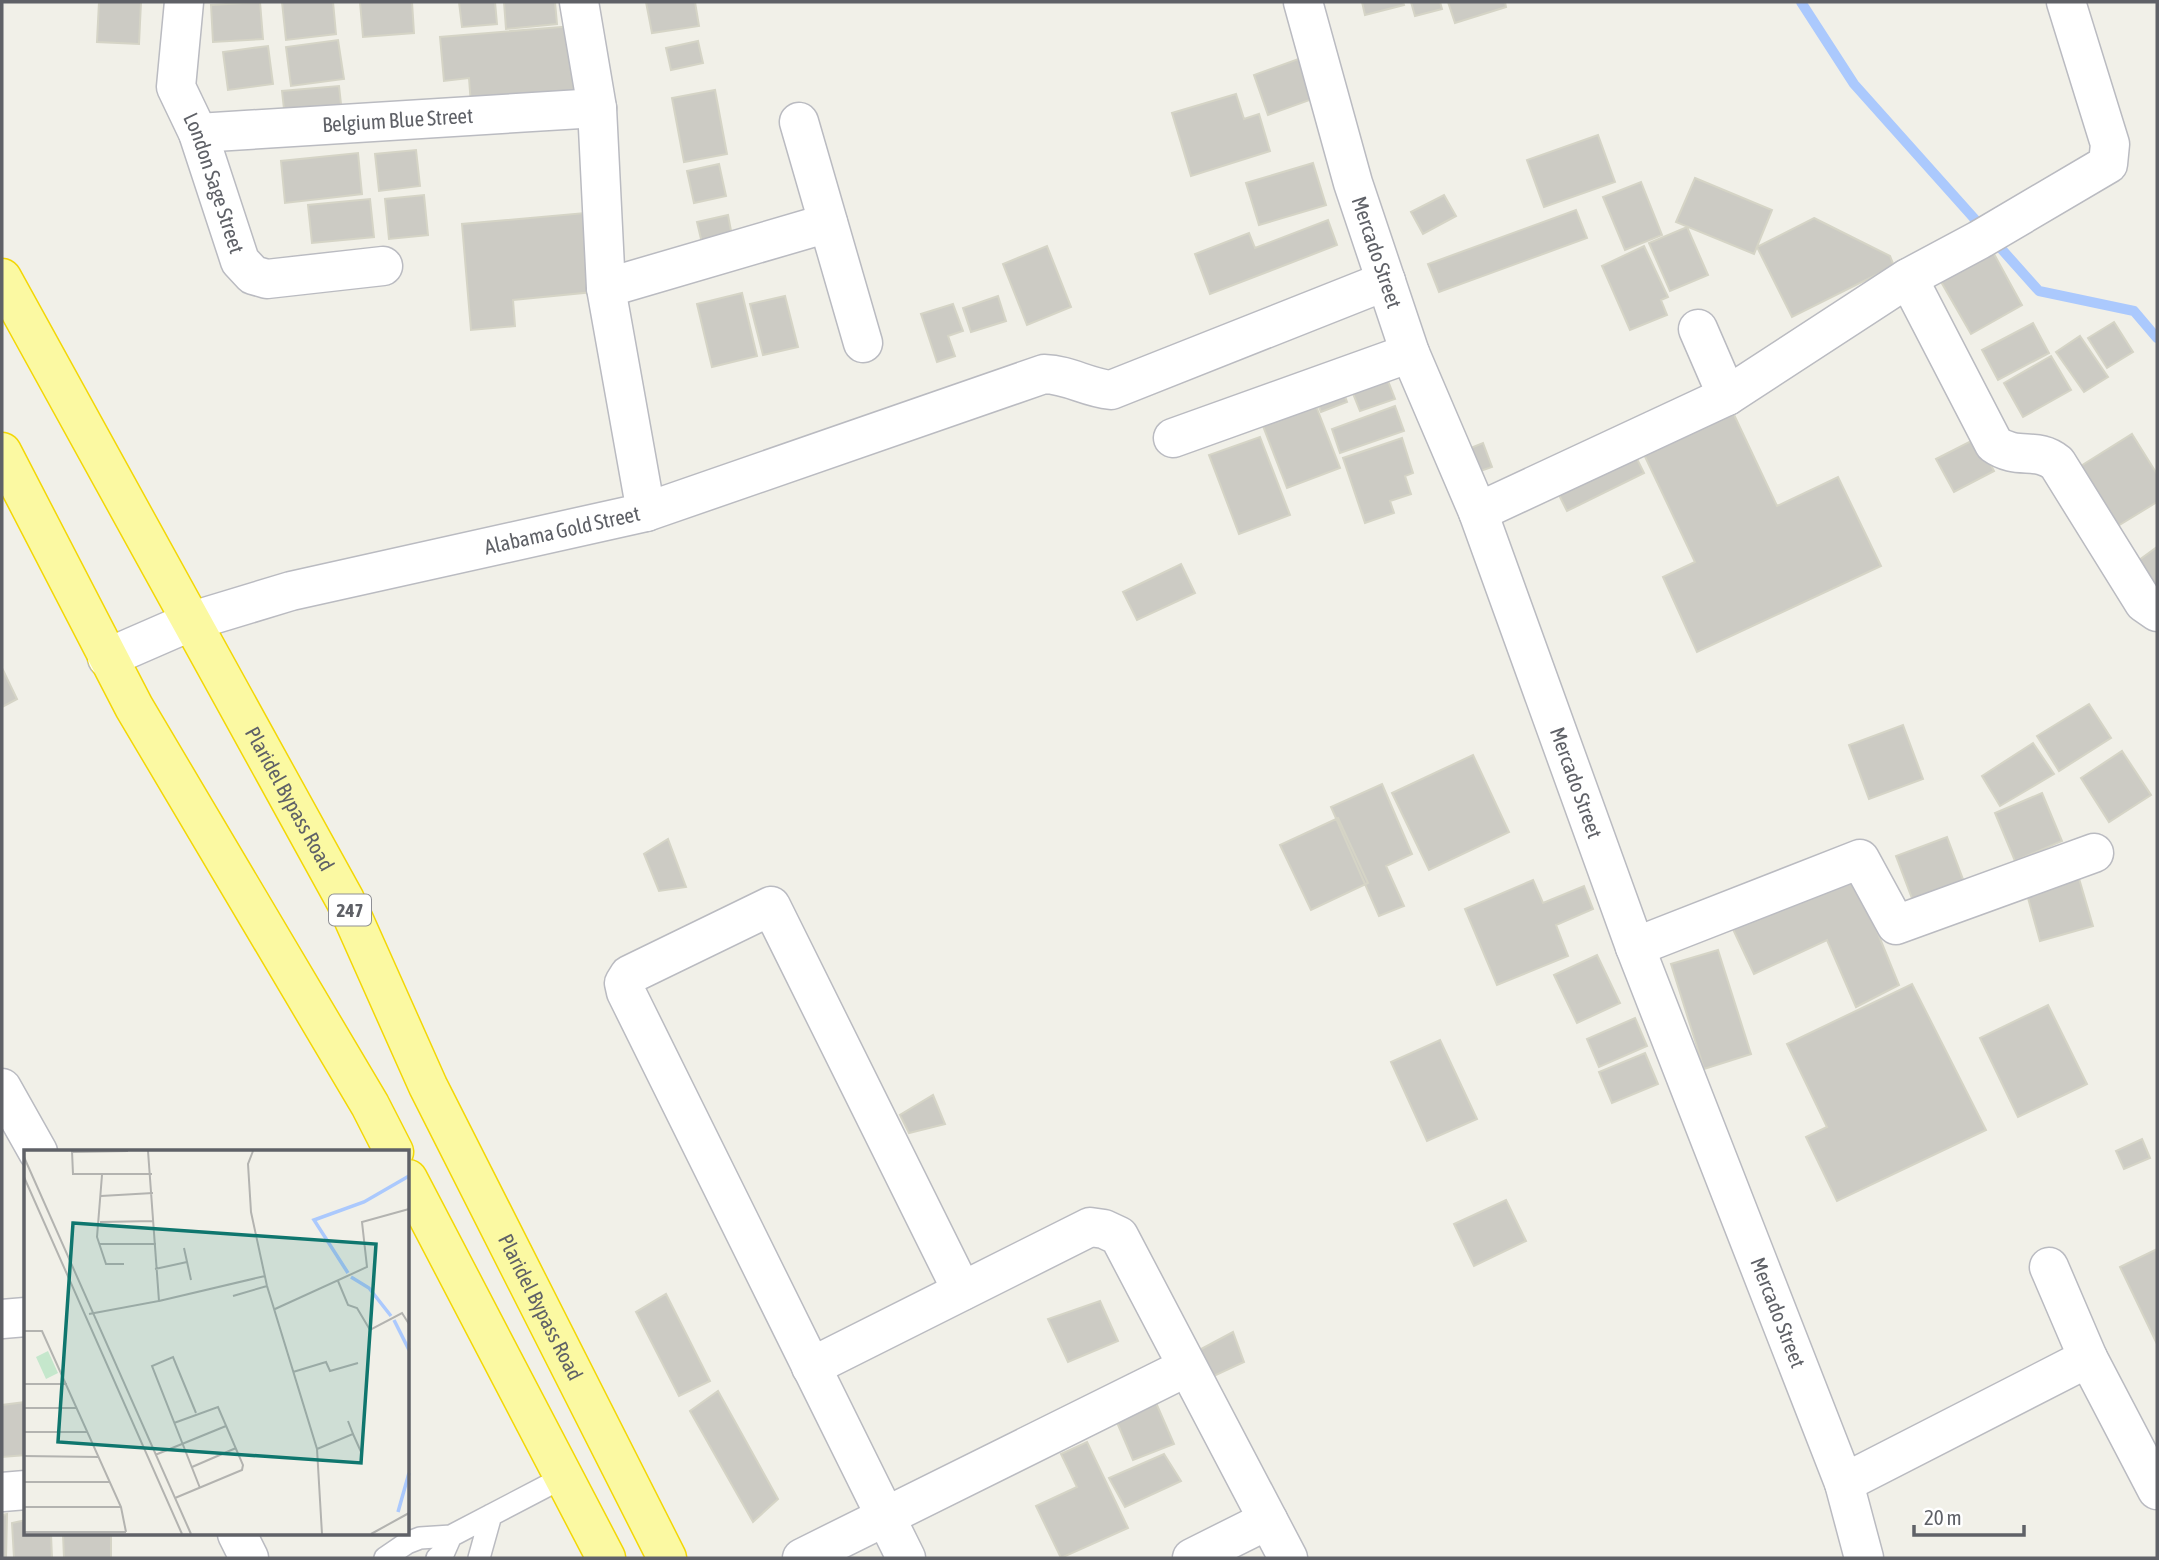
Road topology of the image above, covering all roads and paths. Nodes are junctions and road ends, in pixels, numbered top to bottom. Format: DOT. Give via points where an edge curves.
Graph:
graph roads {
  1 [pos="184,2"];
  2 [pos="579,2"];
  3 [pos="1303,2"];
  4 [pos="2066,2"];
  5 [pos="597,108"];
  6 [pos="799,122"];
  7 [pos="198,133"];
  8 [pos="828,223"];
  9 [pos="383,266"];
  10 [pos="2,278"];
  11 [pos="1908,278"];
  12 [pos="1386,281"];
  13 [pos="606,288"];
  14 [pos="1698,329"];
  15 [pos="863,343"];
  16 [pos="1410,353"];
  17 [pos="1727,396"];
  18 [pos="1172,438"];
  19 [pos="2,452"];
  20 [pos="646,512"];
  21 [pos="1478,512"];
  22 [pos="2157,612"];
  23 [pos="192,621"];
  24 [pos="107,658"];
  25 [pos="2094,853"];
  26 [pos="1635,947"];
  27 [pos="2,1088"];
  28 [pos="25,1150"];
  29 [pos="393,1150"];
  30 [pos="410,1183"];
  31 [pos="2049,1267"];
  32 [pos="962,1291"];
  33 [pos="24,1317"];
  34 [pos="2,1319"];
  35 [pos="2088,1358"];
  36 [pos="811,1367"];
  37 [pos="1187,1367"];
  38 [pos="562,1478"];
  39 [pos="1844,1483"];
  40 [pos="24,1490"];
  41 [pos="2157,1490"];
  42 [pos="2,1492"];
  43 [pos="491,1515"];
  44 [pos="885,1517"];
  45 [pos="1268,1520"];
  46 [pos="238,1536"];
  47 [pos="451,1536"];
  48 [pos="249,1558"];
  49 [pos="385,1558"];
  50 [pos="437,1558"];
  51 [pos="479,1558"];
  52 [pos="606,1558"];
  53 [pos="667,1558"];
  54 [pos="802,1558"];
  55 [pos="906,1558"];
  56 [pos="1192,1558"];
  57 [pos="1288,1558"];
  58 [pos="1864,1558"];
  1 -- 7 [label="street, London Sage Street" via="176,87"];
  2 -- 5 [label="street, Alabama Gold Street"];
  3 -- 12 [label="street, Mercado Street" via="1353,183"];
  4 -- 11 [label="street" via="2110,144 2108,164"];
  5 -- 7 [label="street, Belgium Blue Street"];
  5 -- 13 [label="street, Alabama Gold Street"];
  6 -- 8 [label="street"];
  7 -- 9 [label="street, London Sage Street" via="240,261 253,275 267,279"];
  8 -- 13 [label="street"];
  8 -- 15 [label="street"];
  10 -- 23 [label="highway, Plaridel Bypass Road / 247"];
  11 -- 17 [label="street"];
  11 -- 22 [label="street" via="1994,444 2009,453 2045,455 2057,463 2144,603"];
  12 -- 16 [label="street, Mercado Street"];
  12 -- 20 [label="street" via="1111,390 1044,374"];
  13 -- 20 [label="street, Alabama Gold Street"];
  14 -- 17 [label="street"];
  16 -- 18 [label="street"];
  16 -- 21 [label="street, Mercado Street"];
  17 -- 21 [label="street"];
  19 -- 24 [label="highway"];
  20 -- 23 [label="street, Alabama Gold Street" via="291,591"];
  21 -- 26 [label="street, Mercado Street"];
  23 -- 24 [label="street, Alabama Gold Street"];
  23 -- 53 [label="highway, Plaridel Bypass Road / 247" via="345,900 428,1086"];
  24 -- 29 [label="highway"];
  25 -- 26 [label="street" via="1896,925 1860,859"];
  26 -- 39 [label="street, Mercado Street"];
  27 -- 28 [label="street"];
  30 -- 38 [label="highway"];
  31 -- 35 [label="street"];
  32 -- 36 [label="street"];
  32 -- 36 [label="street" via="771,906 629,975 624,983 626,992"];
  32 -- 37 [label="street" via="1090,1227 1104,1229 1119,1236"];
  33 -- 34 [label="street"];
  35 -- 39 [label="street"];
  35 -- 41 [label="street"];
  36 -- 44 [label="street"];
  37 -- 44 [label="street"];
  37 -- 45 [label="street"];
  38 -- 43 [label="lane"];
  38 -- 52 [label="highway"];
  39 -- 58 [label="street, Mercado Street"];
  40 -- 42 [label="street"];
  43 -- 47 [label="lane"];
  43 -- 51 [label="lane"];
  44 -- 54 [label="street"];
  44 -- 55 [label="street"];
  45 -- 56 [label="street"];
  45 -- 57 [label="street"];
  46 -- 48 [label="street"];
  47 -- 49 [label="lane" via="420,1538"];
  47 -- 50 [label="lane"];
}
